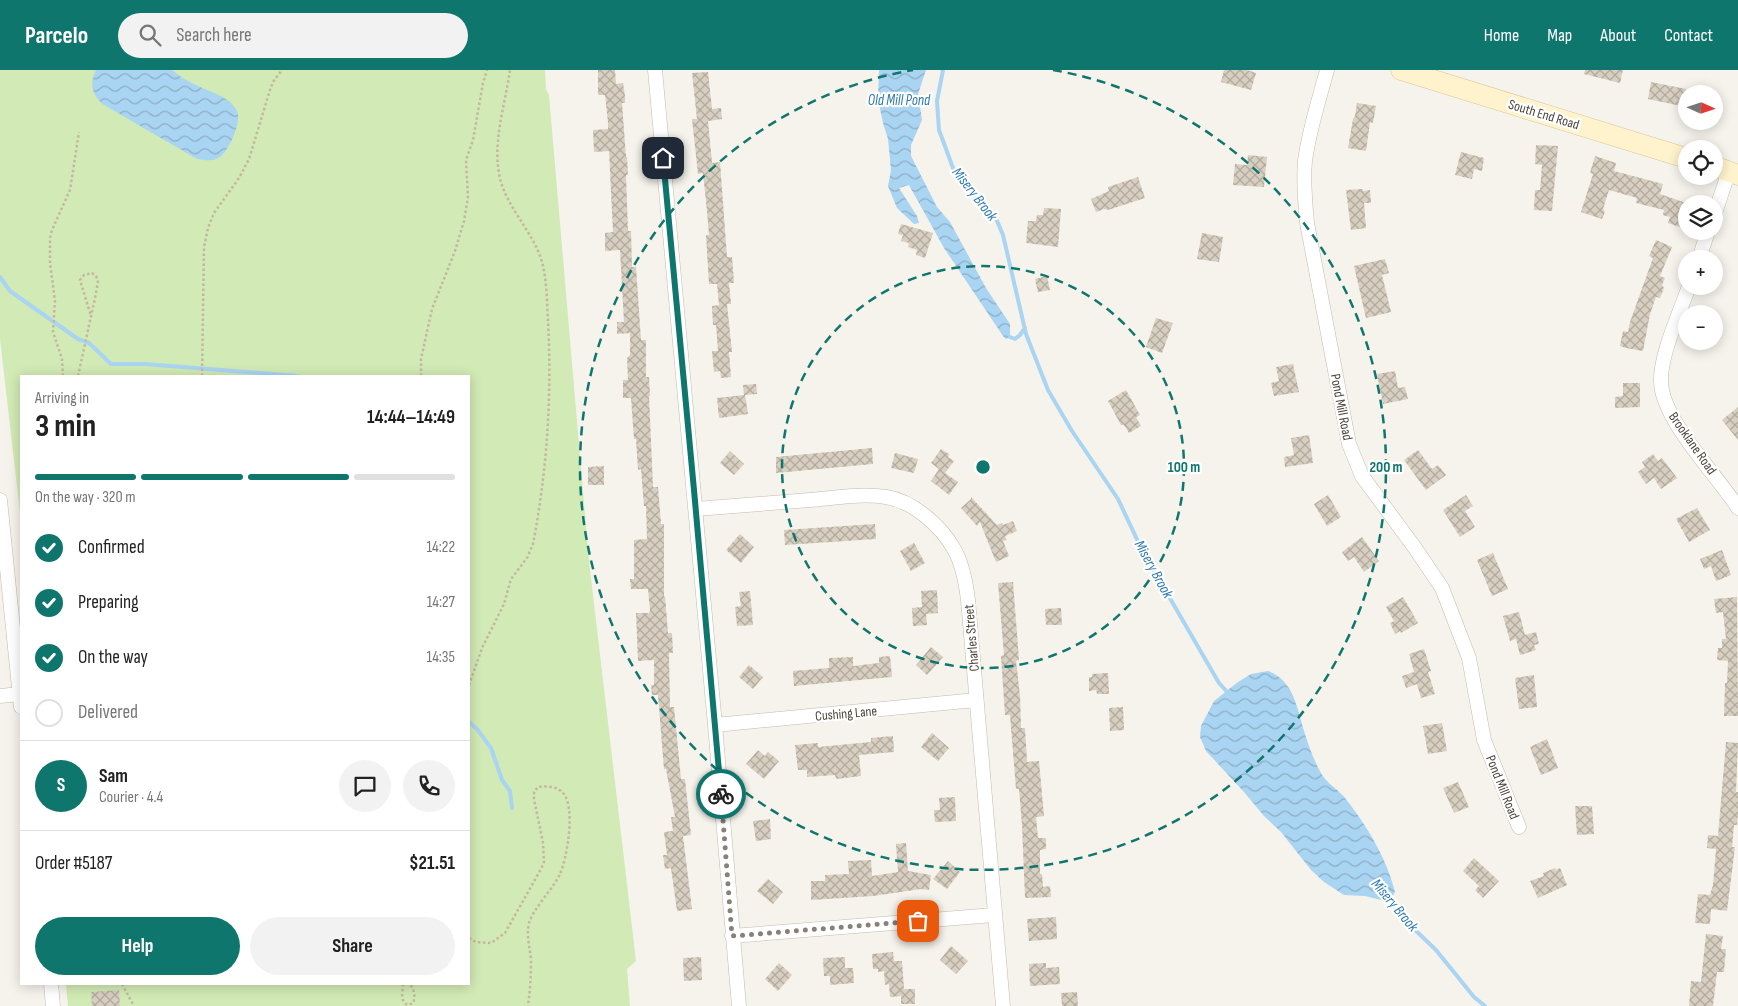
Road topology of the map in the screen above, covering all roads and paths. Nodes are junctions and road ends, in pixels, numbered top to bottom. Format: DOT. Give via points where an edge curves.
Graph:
graph roads {
  1 [pos="282,70"];
  2 [pos="487,70"];
  3 [pos="510,70"];
  4 [pos="656,70"];
  5 [pos="1327,70"];
  6 [pos="1401,70"];
  7 [pos="79,132"];
  8 [pos="1678,156"];
  9 [pos="1727,171"];
  10 [pos="1720,195"];
  11 [pos="1686,295"];
  12 [pos="91,316"];
  13 [pos="63,375"];
  14 [pos="78,375"];
  15 [pos="202,375"];
  16 [pos="421,375"];
  17 [pos="0,500"];
  18 [pos="1738,508"];
  19 [pos="696,509"];
  20 [pos="470,682"];
  21 [pos="20,691"];
  22 [pos="0,696"];
  23 [pos="976,700"];
  24 [pos="20,701"];
  25 [pos="716,725"];
  26 [pos="1519,827"];
  27 [pos="994,915"];
  28 [pos="732,936"];
  29 [pos="470,939"];
  30 [pos="51,985"];
  31 [pos="123,985"];
  32 [pos="403,985"];
  33 [pos="411,985"];
  34 [pos="53,1006"];
  35 [pos="134,1006"];
  36 [pos="528,1006"];
  37 [pos="738,1006"];
  38 [pos="1003,1006"];
  1 -- 15 [label="path" via="273,82 245,168 214,213 208,228 204,247"];
  2 -- 16 [label="path" via="466,160 468,197 464,221 432,309"];
  3 -- 20 [label="path" via="498,139 497,165 507,198 544,266 549,413 533,544 511,579 504,604 482,648"];
  4 -- 19 [label="street"];
  5 -- 26 [label="street, Pond Mill Road" via="1305,161 1304,187 1307,223 1349,444 1362,476 1442,588 1469,658 1484,740"];
  6 -- 8 [label="street, South End Road"];
  7 -- 13 [label="path" via="70,190 50,238 54,338 62,360"];
  9 -- 10 [label="street"];
  11 -- 18 [label="street, Brooklane Road" via="1665,356 1661,383 1664,399 1685,436"];
  12 -- 12 [label="path" via="80,280 89,273 96,276 98,282"];
  12 -- 14 [label="path"];
  17 -- 21 [label="street"];
  19 -- 23 [label="street, Charles Street" via="875,496 900,501 924,515 954,548 965,577"];
  19 -- 25 [label="street"];
  22 -- 24 [label="street"];
  23 -- 25 [label="street, Cushing Lane"];
  23 -- 27 [label="street, Charles Street"];
  25 -- 28 [label="street"];
  27 -- 28 [label="street"];
  27 -- 38 [label="street, Charles Street"];
  28 -- 37 [label="street"];
  29 -- 36 [label="path" via="492,943 505,933 544,862 534,792 538,787 551,786 559,790 568,801 569,828 560,874 530,920"];
  30 -- 34 [label="street"];
  31 -- 35 [label="path"];
  32 -- 33 [label="path" via="402,1000 408,1005 414,1003 415,996"];
}
